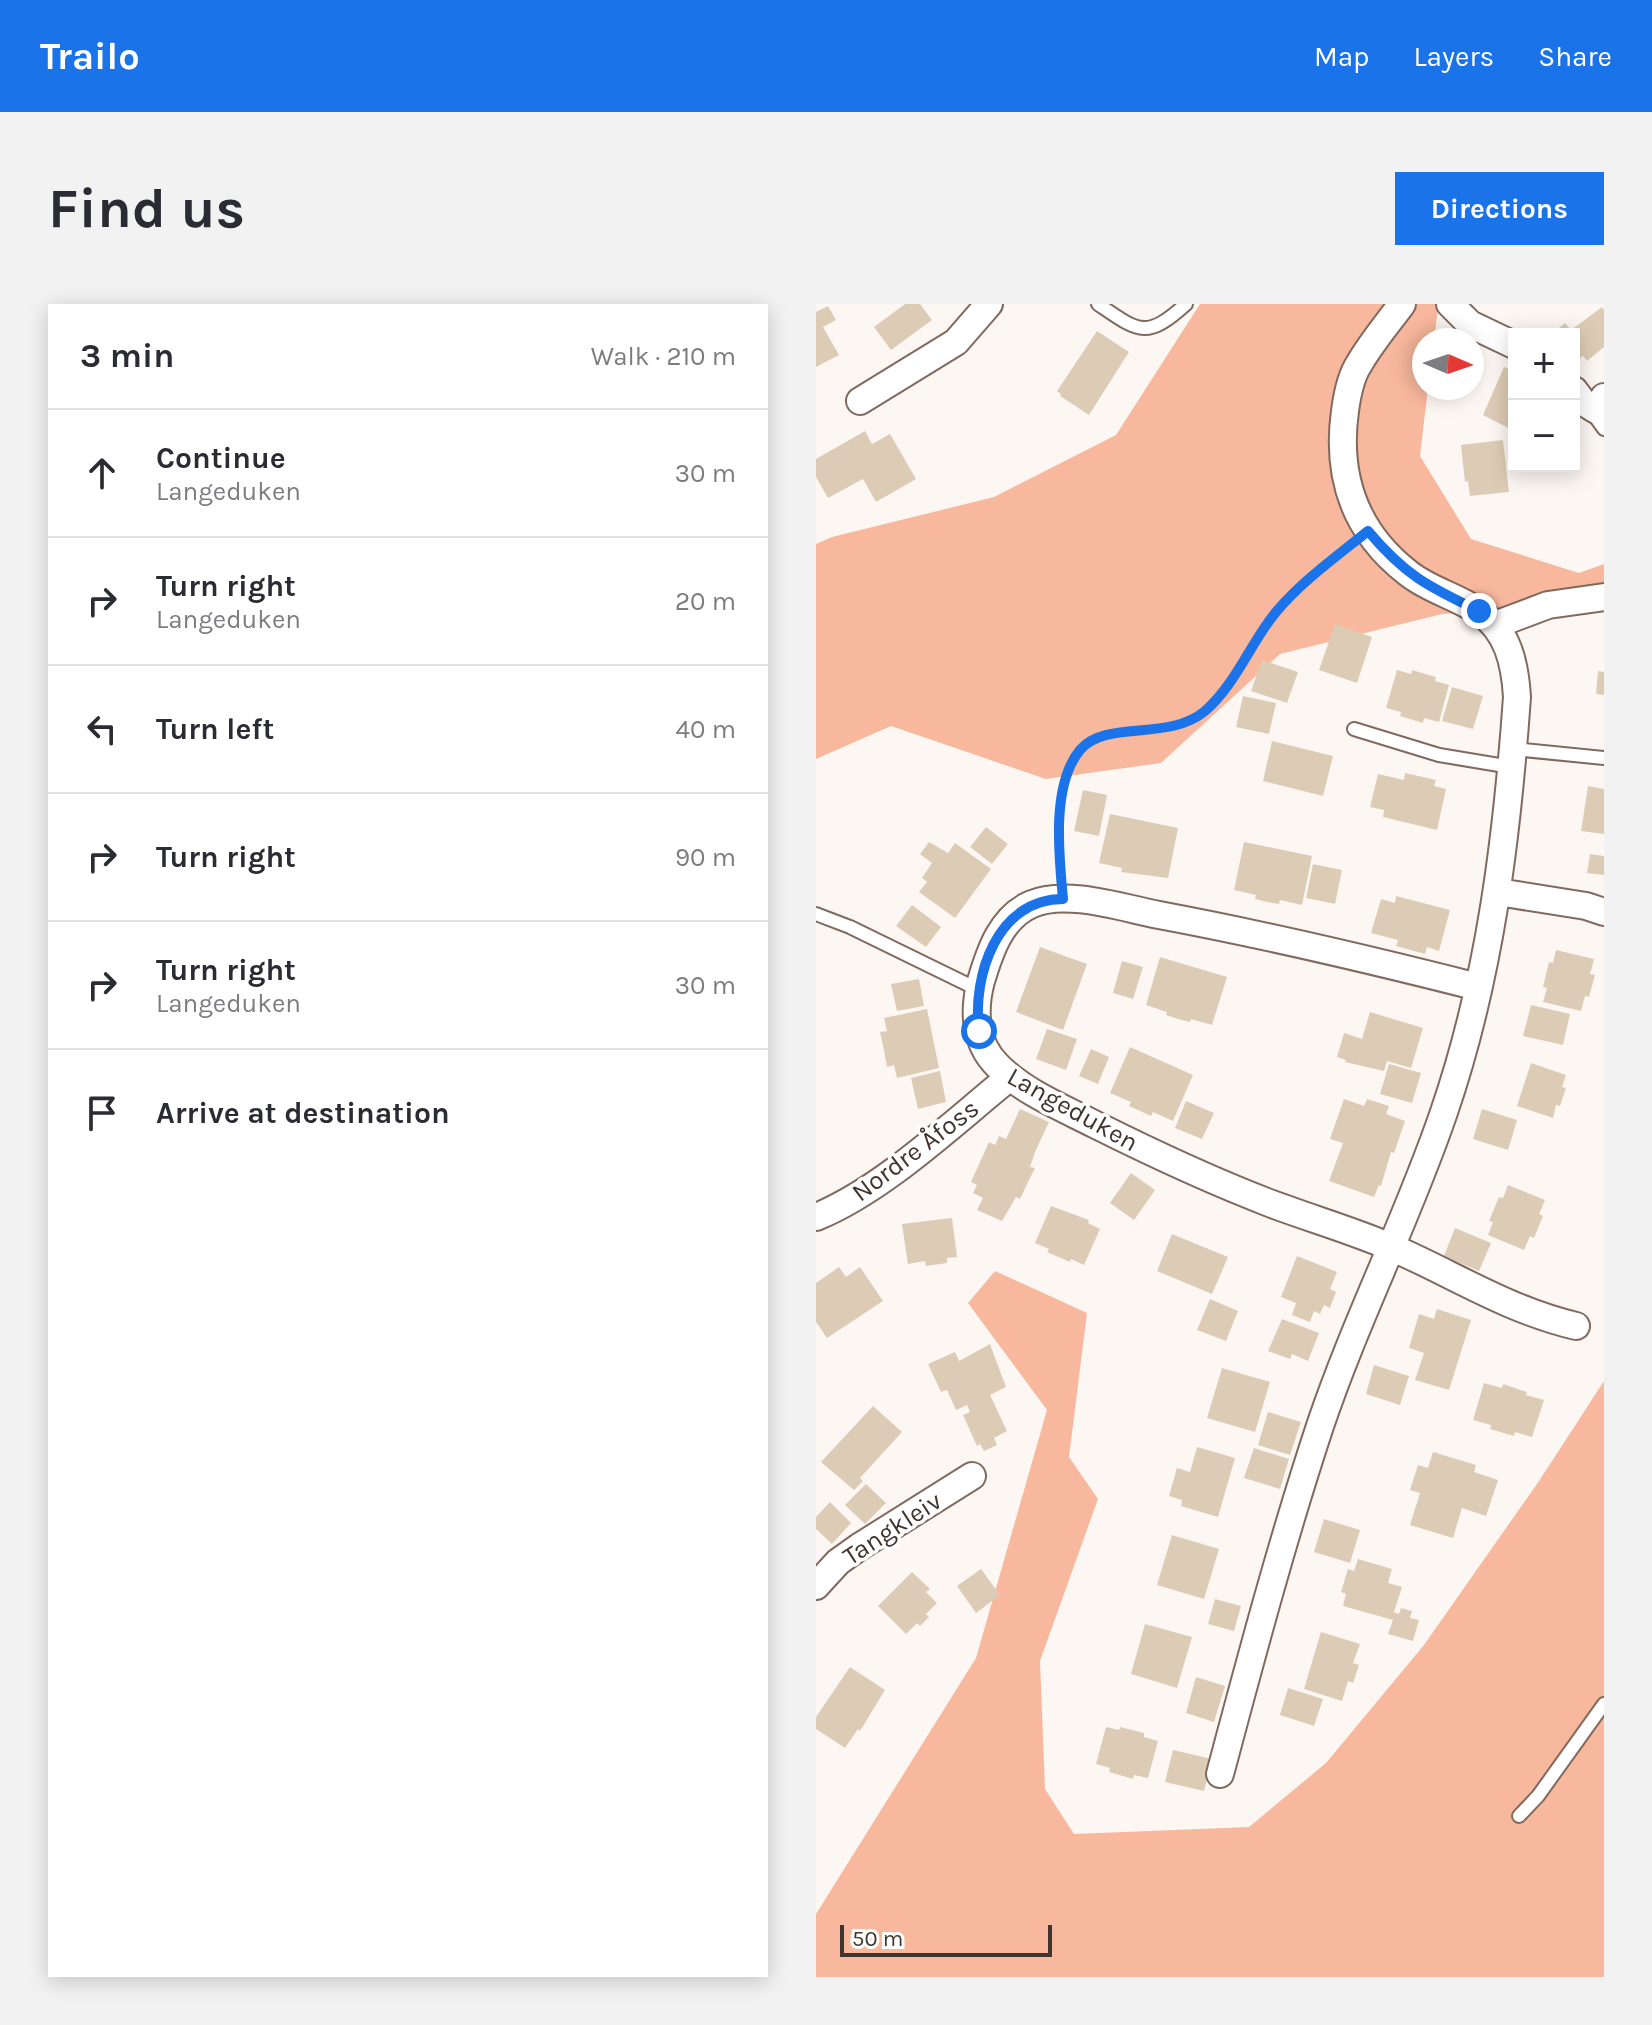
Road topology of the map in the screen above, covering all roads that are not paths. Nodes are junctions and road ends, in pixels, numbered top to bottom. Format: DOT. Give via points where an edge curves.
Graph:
graph roads {
  1 [pos="989,304"];
  2 [pos="1098,304"];
  3 [pos="1186,304"];
  4 [pos="1402,304"];
  5 [pos="1450,304"];
  6 [pos="1508,342"];
  7 [pos="1580,398"];
  8 [pos="860,401"];
  9 [pos="1601,412"];
  10 [pos="1604,597"];
  11 [pos="1495,625"];
  12 [pos="1354,729"];
  13 [pos="1512,758"];
  14 [pos="1604,758"];
  15 [pos="1498,892"];
  16 [pos="1604,912"];
  17 [pos="816,914"];
  18 [pos="1478,987"];
  19 [pos="979,990"];
  20 [pos="1010,1077"];
  21 [pos="816,1217"];
  22 [pos="1391,1247"];
  23 [pos="1576,1326"];
  24 [pos="972,1476"];
  25 [pos="816,1586"];
  26 [pos="1604,1704"];
  27 [pos="1220,1774"];
  28 [pos="1519,1816"];
  1 -- 8 [label="street" via="956,342"];
  2 -- 3 [label="lane" via="1140,329 1166,322"];
  4 -- 11 [label="street" via="1357,366 1347,402 1343,468 1351,499 1368,531 1408,573"];
  5 -- 6 [label="street" via="1470,324"];
  7 -- 9 [label="street"];
  10 -- 11 [label="street" via="1548,605"];
  11 -- 13 [label="street" via="1516,675"];
  12 -- 13 [label="lane" via="1439,755"];
  13 -- 14 [label="lane"];
  13 -- 15 [label="street"];
  15 -- 16 [label="street"];
  15 -- 18 [label="street"];
  17 -- 19 [label="lane"];
  18 -- 19 [label="street, Langeduken" via="1110,905 1048,899 1017,912 1003,927"];
  18 -- 22 [label="street" via="1445,1111"];
  19 -- 20 [label="street, Langeduken" via="976,1011 984,1050"];
  20 -- 21 [label="street, Nordre Åfoss" via="889,1174"];
  20 -- 22 [label="street, Langeduken" via="1170,1162"];
  22 -- 23 [label="street, Langeduken" via="1502,1302"];
  22 -- 27 [label="street" via="1321,1424"];
  24 -- 25 [label="street, Tangkleiv" via="859,1547"];
  26 -- 28 [label="lane"];
}
